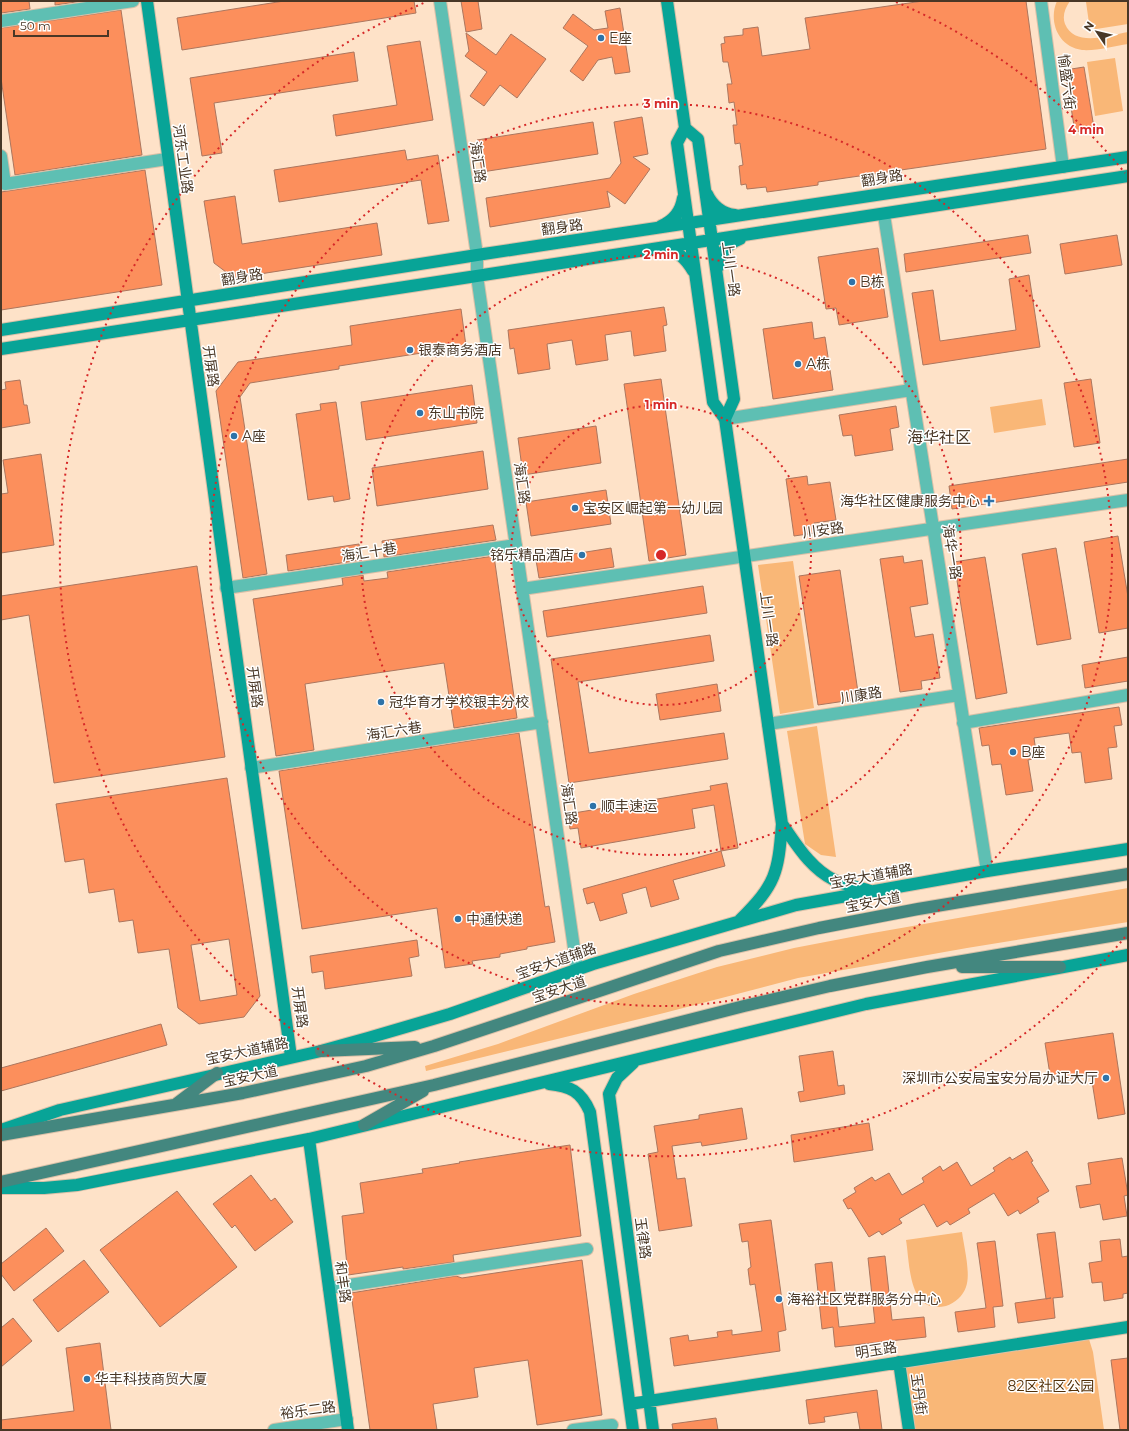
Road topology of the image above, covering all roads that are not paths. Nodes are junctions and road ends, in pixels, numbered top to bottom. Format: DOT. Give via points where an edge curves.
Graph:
graph roads {
  1 [pos="133,1"];
  2 [pos="147,1"];
  3 [pos="440,1"];
  4 [pos="667,1"];
  5 [pos="1041,1"];
  6 [pos="1,22"];
  7 [pos="684,128"];
  8 [pos="1,156"];
  9 [pos="1128,156"];
  10 [pos="168,159"];
  11 [pos="1063,167"];
  12 [pos="2,169"];
  13 [pos="1128,176"];
  14 [pos="705,189"];
  15 [pos="684,190"];
  16 [pos="744,215"];
  17 [pos="884,215"];
  18 [pos="709,220"];
  19 [pos="688,223"];
  20 [pos="652,228"];
  21 [pos="752,235"];
  22 [pos="712,241"];
  23 [pos="691,244"];
  24 [pos="656,249"];
  25 [pos="477,255"];
  26 [pos="717,274"];
  27 [pos="477,276"];
  28 [pos="696,280"];
  29 [pos="186,302"];
  30 [pos="189,320"];
  31 [pos="1,330"];
  32 [pos="1,349"];
  33 [pos="911,390"];
  34 [pos="725,419"];
  35 [pos="1128,500"];
  36 [pos="933,529"];
  37 [pos="516,545"];
  38 [pos="745,557"];
  39 [pos="226,588"];
  40 [pos="522,589"];
  41 [pos="959,695"];
  42 [pos="1128,695"];
  43 [pos="542,722"];
  44 [pos="963,723"];
  45 [pos="768,724"];
  46 [pos="251,768"];
  47 [pos="782,824"];
  48 [pos="1128,849"];
  49 [pos="987,871"];
  50 [pos="1128,874"];
  51 [pos="872,892"];
  52 [pos="739,921"];
  53 [pos="1128,933"];
  54 [pos="1128,955"];
  55 [pos="927,967"];
  56 [pos="1060,967"];
  57 [pos="577,969"];
  58 [pos="434,1046"];
  59 [pos="321,1051"];
  60 [pos="291,1057"];
  61 [pos="637,1060"];
  62 [pos="216,1073"];
  63 [pos="542,1083"];
  64 [pos="434,1085"];
  65 [pos="174,1105"];
  66 [pos="364,1126"];
  67 [pos="1,1130"];
  68 [pos="1,1135"];
  69 [pos="309,1139"];
  70 [pos="1,1182"];
  71 [pos="1,1188"];
  72 [pos="587,1249"];
  73 [pos="329,1288"];
  74 [pos="1128,1327"];
  75 [pos="899,1362"];
  76 [pos="649,1400"];
  77 [pos="630,1404"];
  78 [pos="347,1425"];
  79 [pos="612,1425"];
  80 [pos="274,1430"];
  81 [pos="573,1430"];
  82 [pos="633,1430"];
  83 [pos="653,1430"];
  84 [pos="909,1430"];
  1 -- 6 [label="street"];
  2 -- 10 [label="main road, 河东工业路"];
  3 -- 25 [label="street, 海汇路"];
  4 -- 7 [label="main road, 上川一路"];
  5 -- 11 [label="street, 愉盛六街"];
  7 -- 14 [label="main road, 上川一路" via="698,139"];
  7 -- 15 [label="main road, 上川一路" via="677,143"];
  8 -- 12 [label="street"];
  9 -- 11 [label="main road, 翻身路"];
  10 -- 12 [label="street" via="5,184"];
  10 -- 29 [label="main road, 河东工业路"];
  11 -- 16 [label="main road, 翻身路"];
  13 -- 17 [label="main road"];
  14 -- 16 [label="main road" via="708,198 723,212"];
  14 -- 18 [label="main road, 上川一路"];
  15 -- 19 [label="main road, 上川一路"];
  15 -- 20 [label="main road" via="678,212 663,225"];
  16 -- 18 [label="main road, 翻身路"];
  17 -- 21 [label="main road"];
  17 -- 33 [label="street, 海华一路"];
  18 -- 19 [label="main road, 翻身路"];
  18 -- 22 [label="main road, 上川一路"];
  19 -- 20 [label="main road, 翻身路"];
  19 -- 23 [label="main road, 上川一路"];
  20 -- 25 [label="main road, 翻身路"];
  21 -- 22 [label="main road"];
  21 -- 26 [label="main road" via="729,244 722,252"];
  22 -- 23 [label="main road"];
  22 -- 26 [label="main road, 上川一路"];
  23 -- 24 [label="main road"];
  23 -- 28 [label="main road, 上川一路"];
  24 -- 27 [label="main road"];
  24 -- 28 [label="main road" via="668,249 678,253 687,260"];
  25 -- 27 [label="street, 海汇路"];
  25 -- 29 [label="main road, 翻身路"];
  26 -- 34 [label="main road, 上川一路" via="734,399"];
  27 -- 30 [label="main road"];
  27 -- 37 [label="street, 海汇路"];
  28 -- 34 [label="main road, 上川一路" via="713,402"];
  29 -- 30 [label="main road, 河东工业路"];
  29 -- 31 [label="main road, 翻身路"];
  30 -- 32 [label="main road"];
  30 -- 39 [label="main road, 开屏路"];
  33 -- 34 [label="street"];
  33 -- 36 [label="street, 海华一路"];
  34 -- 38 [label="main road, 上川一路"];
  35 -- 36 [label="street, 川安路"];
  36 -- 38 [label="street, 川安路"];
  36 -- 41 [label="street, 海华一路"];
  37 -- 39 [label="street, 海汇十巷"];
  37 -- 40 [label="street, 海汇路"];
  38 -- 40 [label="street, 川安路"];
  38 -- 45 [label="main road, 上川一路"];
  39 -- 46 [label="main road, 开屏路"];
  40 -- 43 [label="street, 海汇路"];
  41 -- 44 [label="street, 海华一路"];
  41 -- 45 [label="street, 川康路"];
  42 -- 44 [label="street"];
  43 -- 46 [label="street, 海汇六巷"];
  43 -- 57 [label="street, 海汇路"];
  44 -- 49 [label="street, 海华一路"];
  45 -- 47 [label="main road, 上川一路"];
  46 -- 60 [label="main road, 开屏路"];
  47 -- 51 [label="main road, 上川一路" via="804,856 818,870 835,880"];
  47 -- 52 [label="main road, 上川一路" via="780,858 773,881 760,900"];
  48 -- 49 [label="main road, 宝安大道辅路"];
  49 -- 51 [label="main road, 宝安大道辅路"];
  50 -- 58 [label="main road, 宝安大道" via="911,910 819,928 719,952"];
  51 -- 52 [label="main road, 宝安大道辅路" via="796,905"];
  52 -- 57 [label="main road, 宝安大道辅路"];
  53 -- 55 [label="main road"];
  54 -- 56 [label="main road"];
  55 -- 56 [label="main road"];
  55 -- 64 [label="main road" via="744,1006"];
  56 -- 61 [label="main road" via="866,1004"];
  57 -- 59 [label="main road, 宝安大道辅路" via="450,1014"];
  58 -- 59 [label="main road"];
  58 -- 65 [label="main road, 宝安大道" via="366,1066"];
  59 -- 60 [label="main road, 宝安大道辅路"];
  60 -- 62 [label="main road, 宝安大道辅路"];
  61 -- 63 [label="main road"];
  61 -- 76 [label="main road, 玉律路" via="614,1081 609,1094"];
  62 -- 65 [label="main road"];
  62 -- 67 [label="main road, 宝安大道辅路" via="60,1110"];
  63 -- 66 [label="main road"];
  63 -- 77 [label="main road" via="565,1086 576,1092 584,1099 590,1112"];
  64 -- 66 [label="main road"];
  64 -- 70 [label="main road"];
  65 -- 68 [label="main road, 宝安大道"];
  66 -- 69 [label="main road"];
  69 -- 71 [label="main road" via="77,1185"];
  69 -- 73 [label="main road, 和丰路"];
  72 -- 73 [label="street"];
  73 -- 78 [label="main road, 和丰路"];
  74 -- 75 [label="main road, 明玉路"];
  75 -- 76 [label="main road, 明玉路"];
  75 -- 84 [label="main road, 玉丹街"];
  76 -- 77 [label="main road, 明玉路"];
  76 -- 83 [label="main road, 玉律路"];
  77 -- 82 [label="main road"];
  78 -- 80 [label="street, 裕乐二路"];
  79 -- 81 [label="street"];
}
